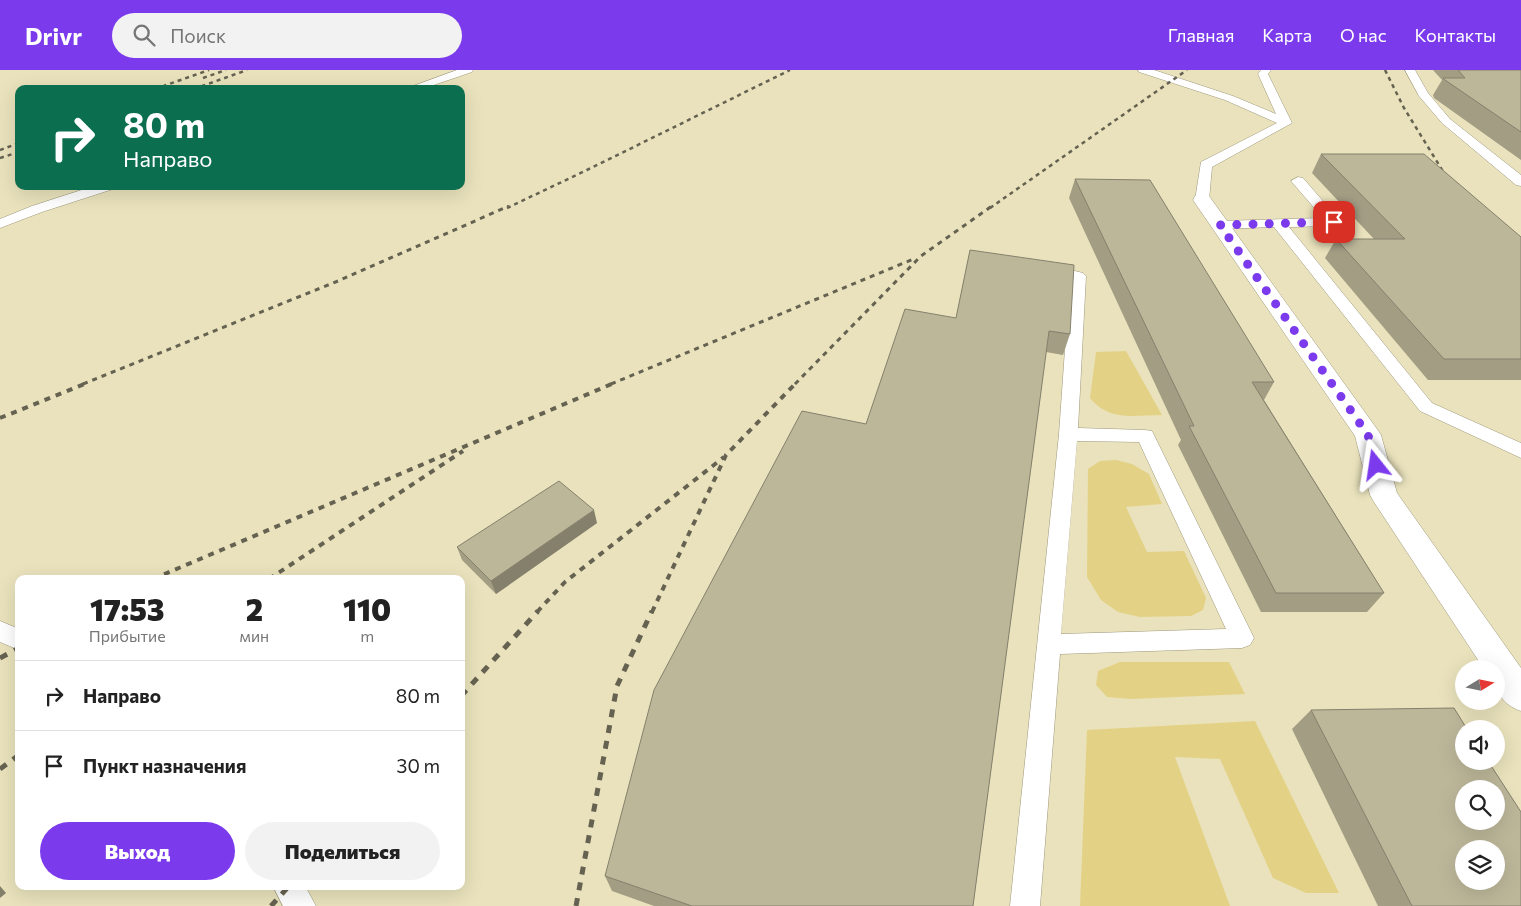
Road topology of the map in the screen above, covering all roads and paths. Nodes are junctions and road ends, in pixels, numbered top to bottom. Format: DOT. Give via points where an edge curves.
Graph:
graph roads {
  1 [pos="468,70"];
  2 [pos="1143,70"];
  3 [pos="1266,70"];
  4 [pos="1410,70"];
  5 [pos="422,85"];
  6 [pos="1286,123"];
  7 [pos="1298,181"];
  8 [pos="1521,182"];
  9 [pos="96,190"];
  10 [pos="1202,200"];
  11 [pos="1278,223"];
  12 [pos="0,224"];
  13 [pos="1220,225"];
  14 [pos="1023,265"];
  15 [pos="1068,434"];
  16 [pos="1521,451"];
  17 [pos="0,631"];
  18 [pos="15,638"];
  19 [pos="1050,644"];
  20 [pos="1521,696"];
  21 [pos="290,890"];
  22 [pos="301,906"];
  23 [pos="1025,906"];
  1 -- 5 [label="lane"];
  2 -- 6 [label="lane" via="1229,98"];
  3 -- 6 [label="lane" via="1262,74"];
  4 -- 8 [label="lane" via="1423,94 1446,121"];
  6 -- 10 [label="lane" via="1206,165"];
  7 -- 11 [label="lane" via="1334,222"];
  9 -- 12 [label="lane"];
  10 -- 13 [label="street"];
  11 -- 13 [label="lane"];
  11 -- 16 [label="lane" via="1426,407"];
  13 -- 20 [label="street" via="1368,435 1384,496"];
  14 -- 15 [label="lane" via="1078,276"];
  15 -- 19 [label="lane"];
  15 -- 19 [label="lane" via="1145,436 1242,638"];
  17 -- 18 [label="lane"];
  19 -- 23 [label="lane"];
  21 -- 22 [label="lane"];
}
